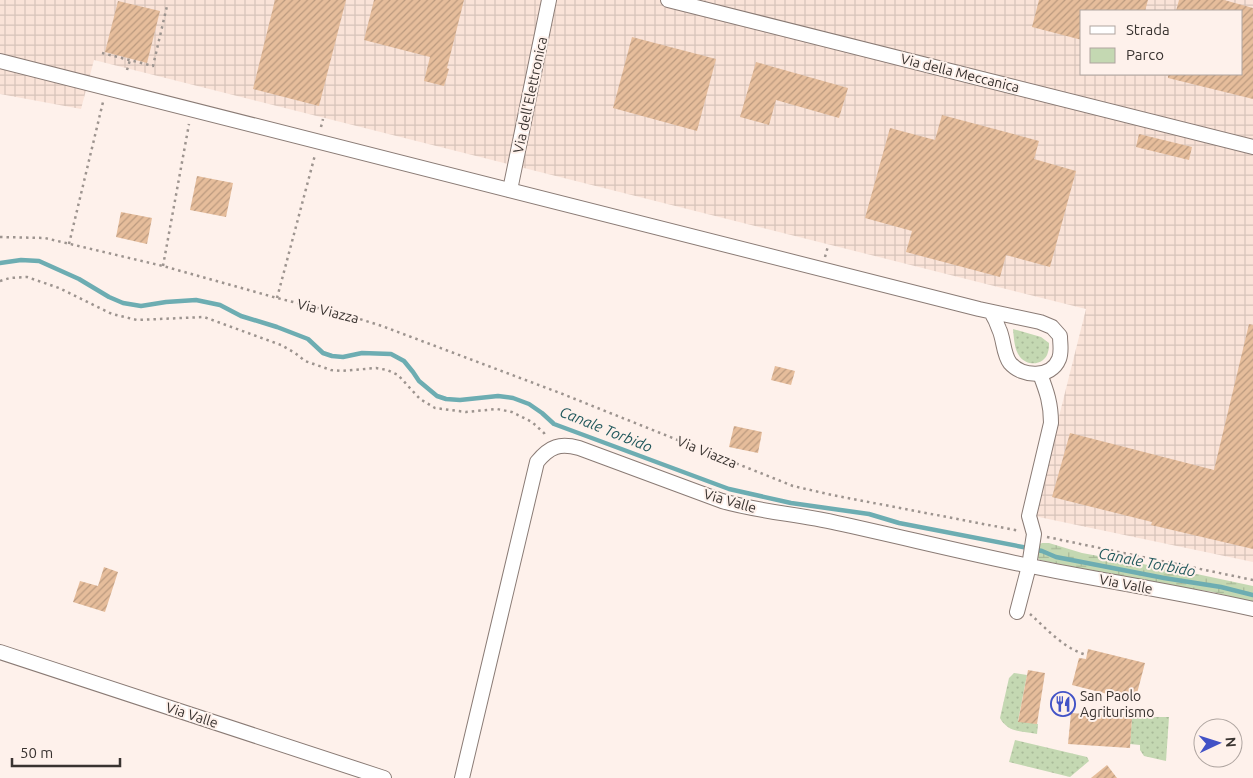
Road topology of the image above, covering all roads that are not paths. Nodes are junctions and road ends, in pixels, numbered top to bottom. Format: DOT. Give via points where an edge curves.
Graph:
graph roads {
  1 [pos="549,0"];
  2 [pos="668,0"];
  3 [pos="0,61"];
  4 [pos="1253,147"];
  5 [pos="510,190"];
  6 [pos="991,312"];
  7 [pos="1040,374"];
  8 [pos="1029,566"];
  9 [pos="1253,609"];
  10 [pos="1021,611"];
  11 [pos="0,652"];
  12 [pos="384,778"];
  13 [pos="462,778"];
  1 -- 5 [label="street, Via dell'Elettronica"];
  2 -- 4 [label="street, Via della Meccanica"];
  3 -- 5 [label="street"];
  5 -- 6 [label="street"];
  6 -- 7 [label="street" via="1000,330 1008,361 1026,373"];
  6 -- 7 [label="street" via="1040,322 1060,336 1058,361 1050,370"];
  7 -- 8 [label="street" via="1048,394 1051,423 1029,516 1034,534"];
  8 -- 9 [label="street, Via Valle"];
  8 -- 10 [label="street"];
  8 -- 13 [label="street, Via Valle" via="816,518 742,507 579,448 556,446 537,462"];
  11 -- 12 [label="street, Via Valle"];
}
